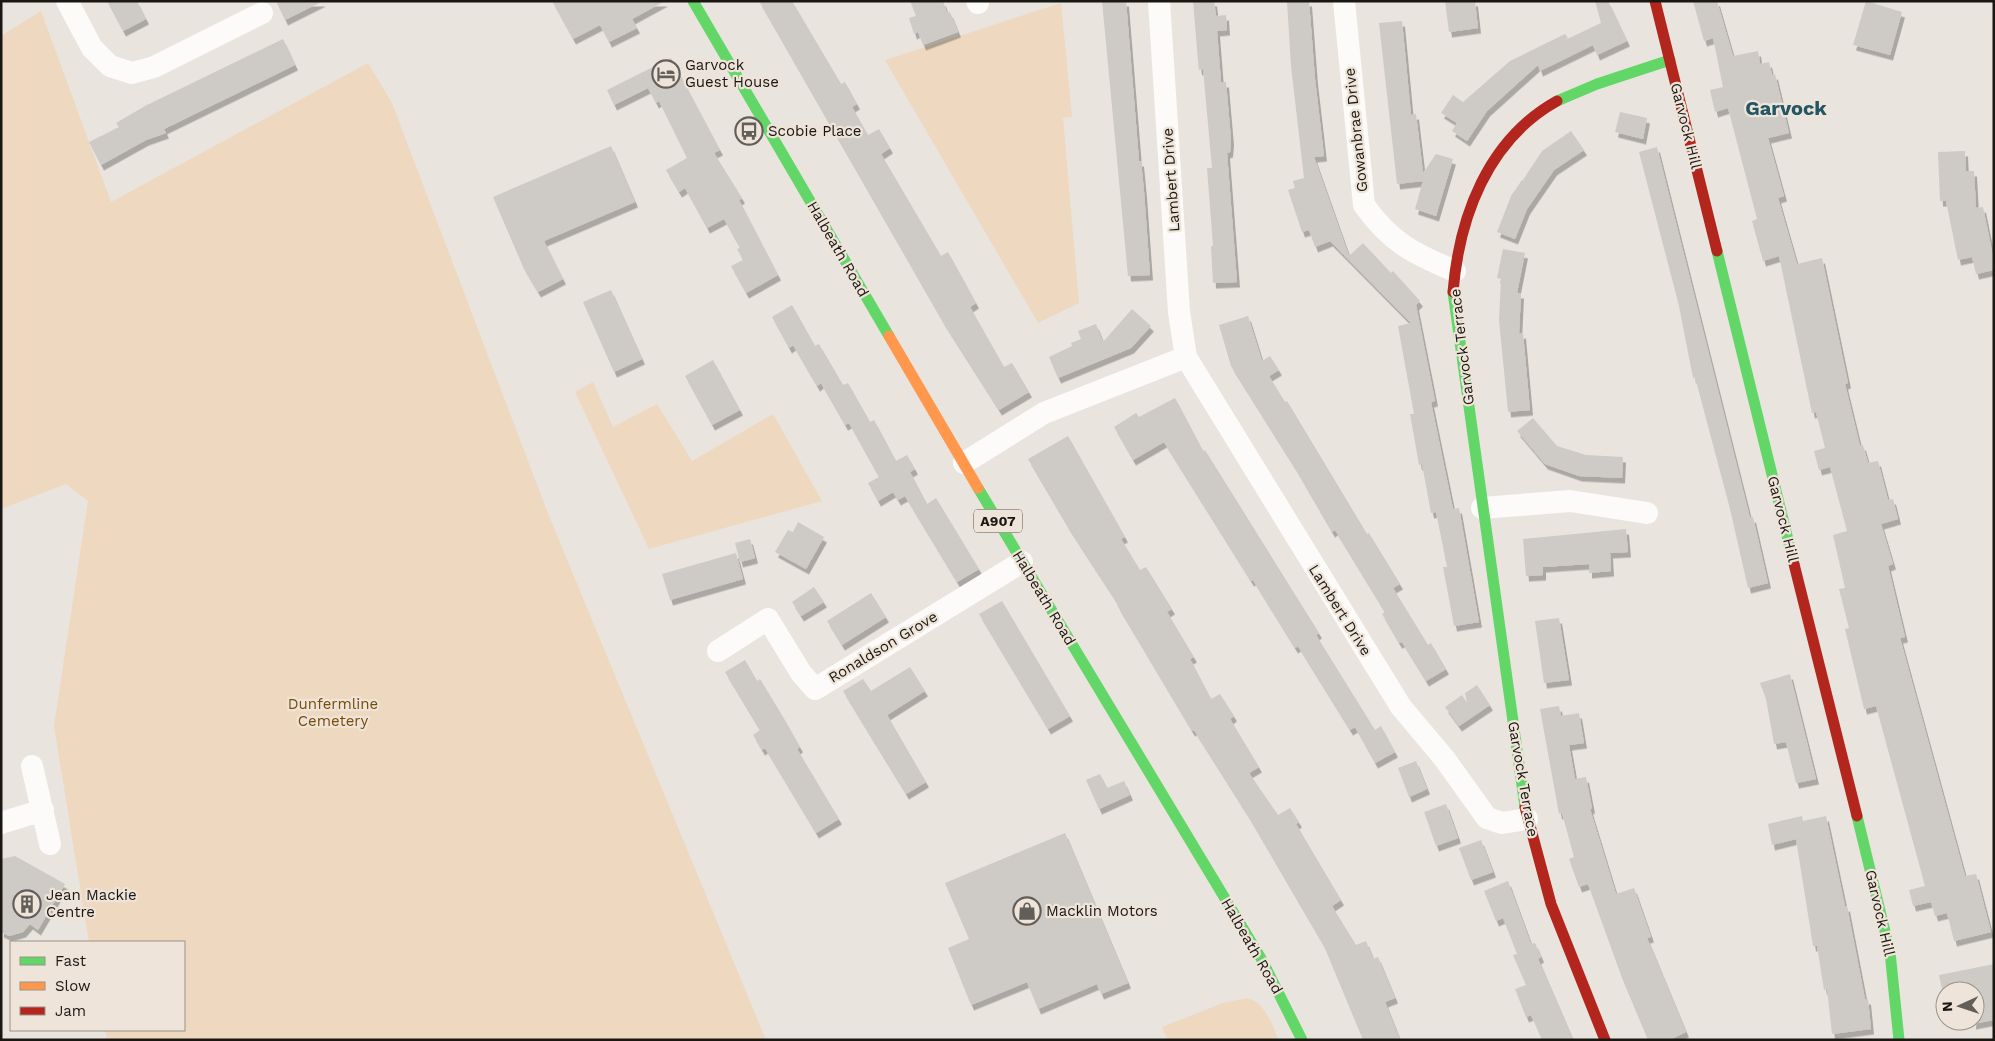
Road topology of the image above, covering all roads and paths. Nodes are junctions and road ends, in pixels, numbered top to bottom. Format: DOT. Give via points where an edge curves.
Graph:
graph roads {
  1 [pos="67,1"];
  2 [pos="693,1"];
  3 [pos="1159,1"];
  4 [pos="1344,1"];
  5 [pos="1654,1"];
  6 [pos="262,13"];
  7 [pos="1670,60"];
  8 [pos="1455,271"];
  9 [pos="1186,358"];
  10 [pos="964,463"];
  11 [pos="1482,508"];
  12 [pos="1647,513"];
  13 [pos="1022,562"];
  14 [pos="718,651"];
  15 [pos="32,766"];
  16 [pos="43,810"];
  17 [pos="1527,819"];
  18 [pos="1,823"];
  19 [pos="50,844"];
  20 [pos="1302,1040"];
  21 [pos="1604,1040"];
  22 [pos="1899,1040"];
  1 -- 6 [label="street" via="92,48 110,66 132,73 154,67"];
  2 -- 10 [label="street, Halbeath Road / A907"];
  3 -- 9 [label="street, Lambert Drive" via="1179,312"];
  4 -- 8 [label="street, Gowanbrae Drive" via="1364,205 1396,242"];
  5 -- 7 [label="street, Garvock Hill"];
  7 -- 8 [label="street, Garvock Terrace" via="1592,85 1553,103 1534,118 1505,148 1480,183"];
  7 -- 22 [label="street, Garvock Hill" via="1890,952"];
  8 -- 11 [label="street, Garvock Terrace" via="1453,294"];
  9 -- 10 [label="street" via="1044,413"];
  9 -- 17 [label="street, Lambert Drive" via="1401,707 1444,758 1487,818 1502,823"];
  10 -- 13 [label="street, Halbeath Road / A907"];
  11 -- 12 [label="street" via="1570,501"];
  11 -- 17 [label="street, Garvock Terrace"];
  13 -- 14 [label="street, Ronaldson Grove" via="815,689 801,673 768,619"];
  13 -- 20 [label="street, Halbeath Road / A907" via="1262,960"];
  15 -- 16 [label="street"];
  16 -- 18 [label="street"];
  16 -- 19 [label="street"];
  17 -- 21 [label="street, Garvock Terrace" via="1552,904"];
}
